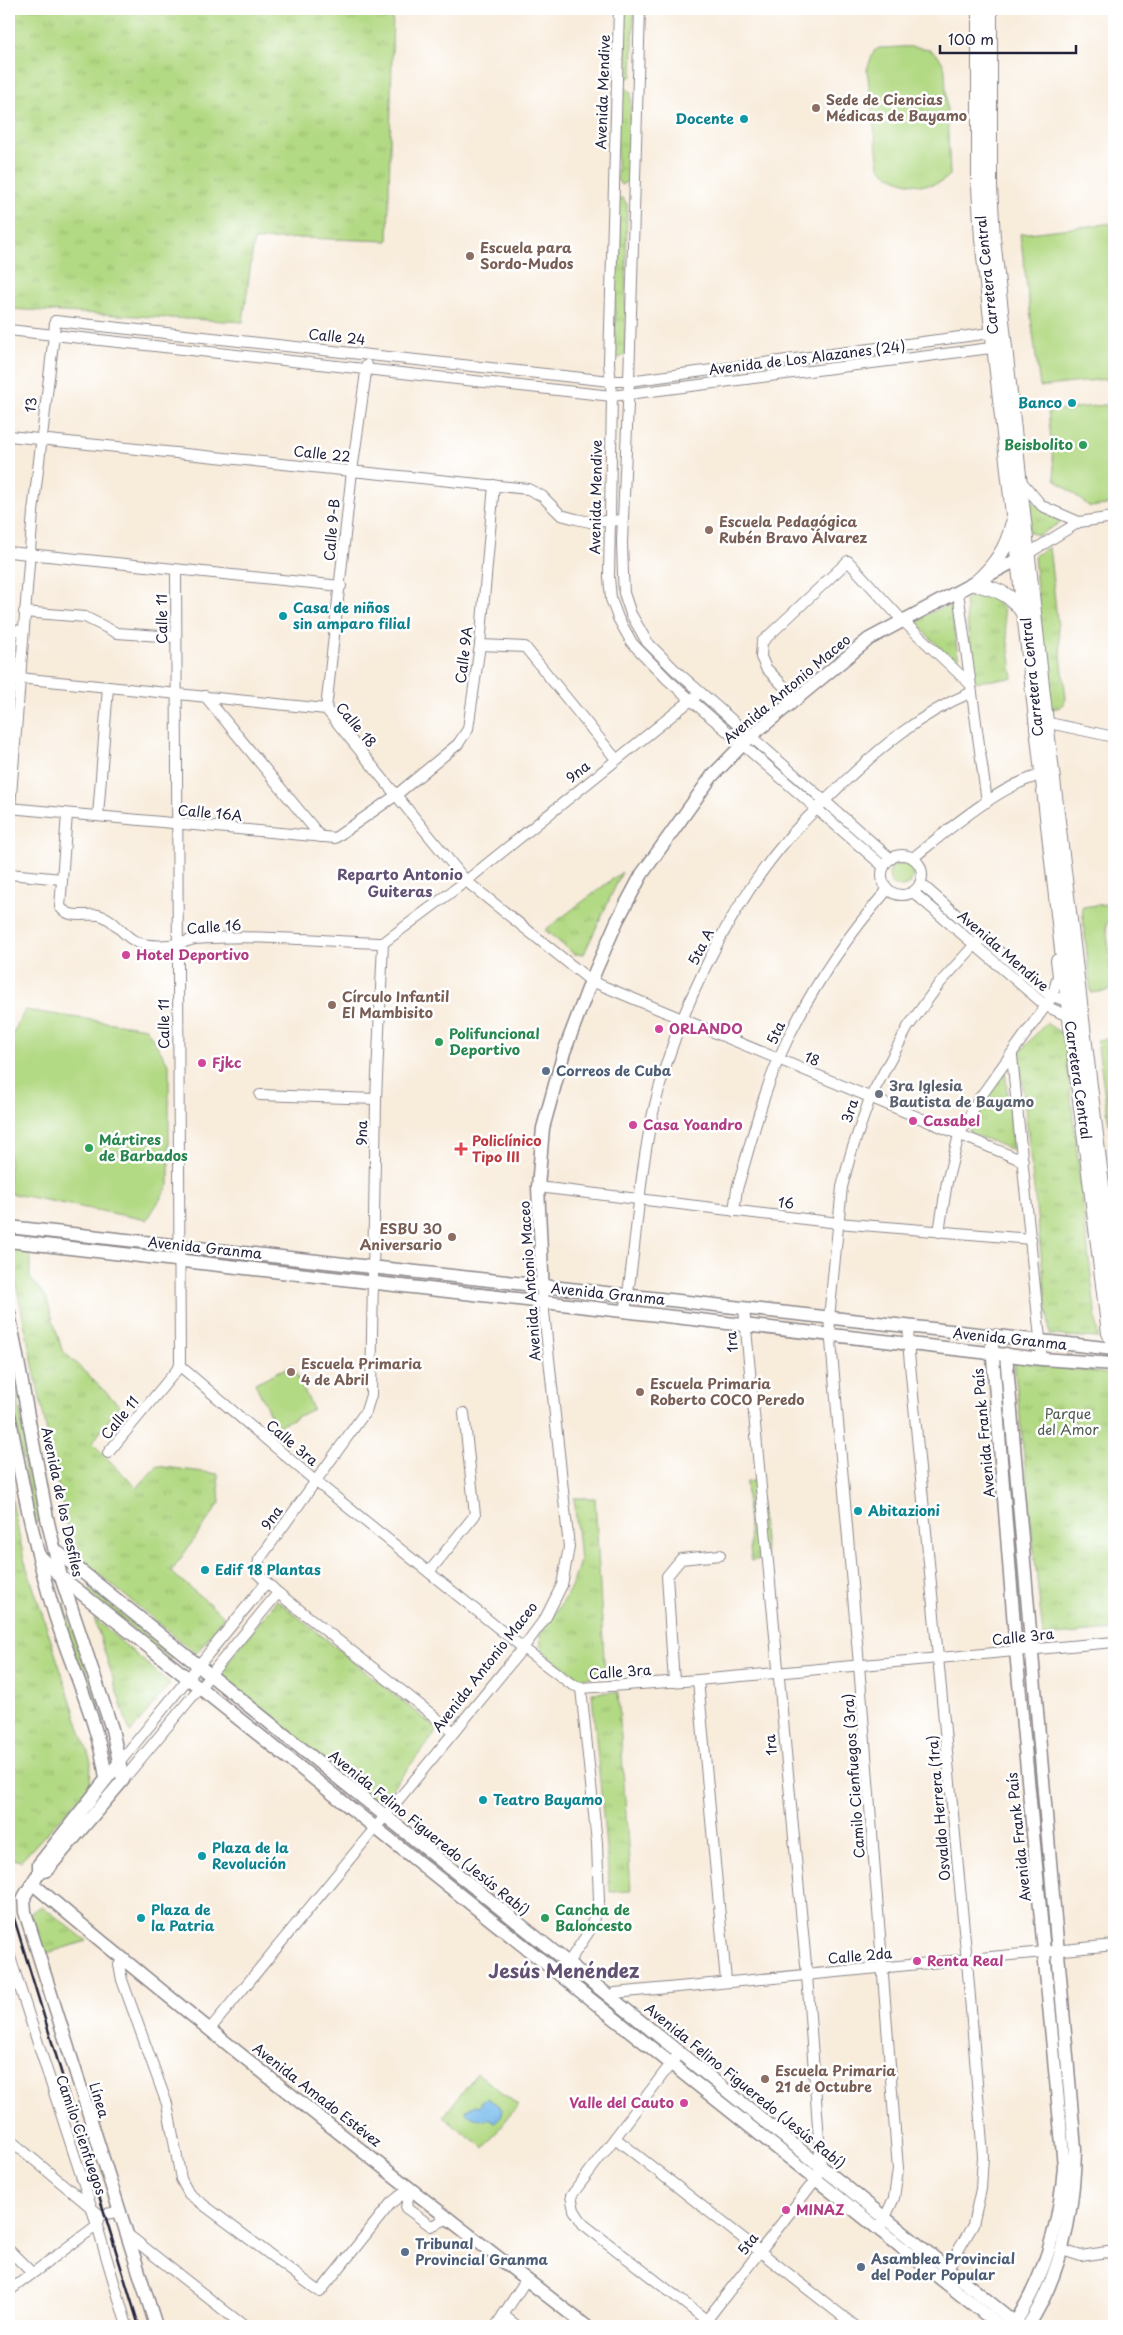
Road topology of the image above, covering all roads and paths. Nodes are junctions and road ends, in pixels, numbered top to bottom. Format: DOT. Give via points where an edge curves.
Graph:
graph roads {
  1 [pos="619,9"];
  2 [pos="640,9"];
  3 [pos="978,9"];
  4 [pos="990,9"];
  5 [pos="9,330"];
  6 [pos="998,332"];
  7 [pos="54,335"];
  8 [pos="1000,347"];
  9 [pos="368,354"];
  10 [pos="366,369"];
  11 [pos="610,381"];
  12 [pos="629,381"];
  13 [pos="628,394"];
  14 [pos="612,396"];
  15 [pos="9,436"];
  16 [pos="40,439"];
  17 [pos="352,471"];
  18 [pos="1021,481"];
  19 [pos="494,485"];
  20 [pos="1014,514"];
  21 [pos="1114,517"];
  22 [pos="623,520"];
  23 [pos="608,521"];
  24 [pos="1078,522"];
  25 [pos="9,552"];
  26 [pos="30,555"];
  27 [pos="1024,557"];
  28 [pos="176,570"];
  29 [pos="974,584"];
  30 [pos="341,586"];
  31 [pos="958,592"];
  32 [pos="24,612"];
  33 [pos="1025,618"];
  34 [pos="902,620"];
  35 [pos="9,630"];
  36 [pos="23,630"];
  37 [pos="175,637"];
  38 [pos="480,645"];
  39 [pos="14,677"];
  40 [pos="108,687"];
  41 [pos="969,688"];
  42 [pos="700,692"];
  43 [pos="177,694"];
  44 [pos="206,696"];
  45 [pos="796,699"];
  46 [pos="691,700"];
  47 [pos="326,708"];
  48 [pos="1041,721"];
  49 [pos="1114,737"];
  50 [pos="746,741"];
  51 [pos="616,758"];
  52 [pos="1048,774"];
  53 [pos="395,796"];
  54 [pos="825,801"];
  55 [pos="987,802"];
  56 [pos="9,808"];
  57 [pos="816,809"];
  58 [pos="67,814"];
  59 [pos="98,816"];
  60 [pos="178,824"];
  61 [pos="321,837"];
  62 [pos="913,858"];
  63 [pos="887,863"];
  64 [pos="9,874"];
  65 [pos="62,879"];
  66 [pos="466,881"];
  67 [pos="920,883"];
  68 [pos="1055,883"];
  69 [pos="888,889"];
  70 [pos="913,892"];
  71 [pos="978,941"];
  72 [pos="382,943"];
  73 [pos="177,944"];
  74 [pos="591,981"];
  75 [pos="1052,997"];
  76 [pos="1074,1003"];
  77 [pos="1046,1006"];
  78 [pos="1076,1019"];
  79 [pos="682,1020"];
  80 [pos="1012,1056"];
  81 [pos="778,1060"];
  82 [pos="260,1095"];
  83 [pos="870,1098"];
  84 [pos="376,1099"];
  85 [pos="959,1135"];
  86 [pos="1023,1161"];
  87 [pos="538,1187"];
  88 [pos="638,1199"];
  89 [pos="734,1211"];
  90 [pos="838,1223"];
  91 [pos="9,1227"];
  92 [pos="939,1232"];
  93 [pos="1031,1239"];
  94 [pos="9,1241"];
  95 [pos="179,1246"];
  96 [pos="178,1260"];
  97 [pos="374,1268"];
  98 [pos="373,1282"];
  99 [pos="1114,1284"];
  100 [pos="542,1286"];
  101 [pos="628,1295"];
  102 [pos="544,1302"];
  103 [pos="744,1308"];
  104 [pos="625,1311"];
  105 [pos="9,1313"];
  106 [pos="829,1318"];
  107 [pos="744,1325"];
  108 [pos="909,1326"];
  109 [pos="830,1334"];
  110 [pos="992,1335"];
  111 [pos="1007,1337"];
  112 [pos="1040,1341"];
  113 [pos="908,1343"];
  114 [pos="1114,1343"];
  115 [pos="1114,1349"];
  116 [pos="992,1353"];
  117 [pos="1006,1354"];
  118 [pos="1042,1358"];
  119 [pos="1114,1364"];
  120 [pos="180,1366"];
  121 [pos="14,1375"];
  122 [pos="464,1413"];
  123 [pos="9,1415"];
  124 [pos="108,1453"];
  125 [pos="314,1480"];
  126 [pos="55,1550"];
  127 [pos="38,1554"];
  128 [pos="720,1555"];
  129 [pos="428,1572"];
  130 [pos="61,1577"];
  131 [pos="266,1583"];
  132 [pos="278,1593"];
  133 [pos="1114,1642"];
  134 [pos="523,1648"];
  135 [pos="1033,1649"];
  136 [pos="1016,1651"];
  137 [pos="939,1658"];
  138 [pos="859,1665"];
  139 [pos="198,1666"];
  140 [pos="778,1672"];
  141 [pos="210,1675"];
  142 [pos="188,1678"];
  143 [pos="698,1680"];
  144 [pos="674,1682"];
  145 [pos="200,1688"];
  146 [pos="581,1688"];
  147 [pos="454,1732"];
  148 [pos="119,1763"];
  149 [pos="106,1778"];
  150 [pos="123,1780"];
  151 [pos="386,1817"];
  152 [pos="376,1828"];
  153 [pos="36,1878"];
  154 [pos="1114,1945"];
  155 [pos="1052,1952"];
  156 [pos="9,1954"];
  157 [pos="123,1960"];
  158 [pos="967,1961"];
  159 [pos="568,1963"];
  160 [pos="882,1968"];
  161 [pos="560,1975"];
  162 [pos="807,1975"];
  163 [pos="726,1981"];
  164 [pos="612,1998"];
  165 [pos="210,2029"];
  166 [pos="679,2052"];
  167 [pos="670,2063"];
  168 [pos="615,2138"];
  169 [pos="9,2140"];
  170 [pos="819,2173"];
  171 [pos="410,2188"];
  172 [pos="96,2212"];
  173 [pos="118,2212"];
  174 [pos="449,2218"];
  175 [pos="882,2224"];
  176 [pos="96,2226"];
  177 [pos="125,2233"];
  178 [pos="9,2250"];
  179 [pos="1062,2250"];
  180 [pos="760,2252"];
  181 [pos="1114,2255"];
  182 [pos="32,2273"];
  183 [pos="944,2274"];
  184 [pos="526,2280"];
  185 [pos="9,2291"];
  186 [pos="503,2315"];
  187 [pos="708,2324"];
  188 [pos="1016,2325"];
  189 [pos="127,2326"];
  190 [pos="156,2326"];
  191 [pos="244,2326"];
  192 [pos="496,2326"];
  193 [pos="517,2326"];
  194 [pos="586,2326"];
  195 [pos="855,2326"];
  196 [pos="1000,2326"];
  197 [pos="1028,2326"];
  1 -- 11 [label="street, Avenida Mendive"];
  2 -- 12 [label="street, Avenida Mendive"];
  3 -- 6 [label="highway, Carretera Central" via="982,238"];
  4 -- 6 [label="highway, Carretera Central" via="990,187"];
  5 -- 7 [label="street, Calle 24"];
  6 -- 8 [label="highway, Carretera Central"];
  6 -- 12 [label="street, Avenida de Los Alazanes (24)"];
  7 -- 9 [label="street, Calle 24" via="55,321"];
  7 -- 10 [label="street, Calle 24"];
  7 -- 16 [label="street, 13"];
  8 -- 13 [label="street, Avenida de Los Alazanes (24)"];
  8 -- 18 [label="highway, Carretera Central"];
  8 -- 20 [label="highway, Carretera Central"];
  9 -- 10 [label="street, Calle 9-B"];
  9 -- 11 [label="street, Calle 24"];
  10 -- 14 [label="street, Calle 24"];
  10 -- 17 [label="street, Calle 9-B"];
  11 -- 12 [label="street, Calle 24"];
  11 -- 14 [label="street, Avenida Mendive"];
  12 -- 13 [label="street, Avenida Mendive"];
  13 -- 14 [label="street, Avenida de Los Alazanes (24)"];
  13 -- 22 [label="street, Avenida Mendive"];
  14 -- 23 [label="street, Avenida Mendive"];
  15 -- 16 [label="street, Calle 22"];
  16 -- 17 [label="street, Calle 22"];
  16 -- 26 [label="street, 13"];
  17 -- 19 [label="street, Calle 22"];
  17 -- 30 [label="street, Calle 9-B"];
  18 -- 24 [label="street" via="1042,506"];
  18 -- 27 [label="highway, Carretera Central"];
  19 -- 23 [label="street, Calle 22" via="528,489 542,496 561,515 576,520"];
  19 -- 38 [label="street, Calle 9A"];
  20 -- 27 [label="highway, Carretera Central"];
  20 -- 29 [label="highway" via="1000,558"];
  21 -- 24 [label="street"];
  22 -- 23 [label="street, Calle 22"];
  22 -- 42 [label="street, Avenida Mendive" via="624,593 631,614 647,642"];
  23 -- 46 [label="street, Avenida Mendive" via="609,577 618,618 632,643"];
  24 -- 27 [label="street, Avenida Antonio Maceo"];
  25 -- 26 [label="street"];
  26 -- 28 [label="street"];
  26 -- 32 [label="street, 13"];
  27 -- 29 [label="main road, Avenida Antonio Maceo"];
  27 -- 33 [label="highway, Carretera Central"];
  27 -- 48 [label="highway, Carretera Central"];
  28 -- 30 [label="street"];
  28 -- 37 [label="street, Calle 11"];
  29 -- 31 [label="main road, Avenida Antonio Maceo"];
  29 -- 33 [label="highway" via="1008,596"];
  30 -- 47 [label="street, Calle 9-B"];
  31 -- 34 [label="main road, Avenida Antonio Maceo"];
  31 -- 41 [label="street"];
  32 -- 36 [label="street, 13"];
  32 -- 37 [label="street" via="85,617 118,633"];
  33 -- 48 [label="highway, Carretera Central"];
  34 -- 41 [label="street"];
  34 -- 45 [label="main road, Avenida Antonio Maceo" via="869,639"];
  34 -- 45 [label="street" via="848,561 762,642 761,657 766,668"];
  35 -- 36 [label="street"];
  36 -- 39 [label="street, 13"];
  37 -- 43 [label="street, Calle 11"];
  38 -- 51 [label="street" via="525,647"];
  38 -- 53 [label="street, Calle 9A" via="468,729 458,744"];
  39 -- 40 [label="street, Calle 18"];
  39 -- 56 [label="street, 13"];
  40 -- 43 [label="street, Calle 18"];
  40 -- 59 [label="street"];
  41 -- 54 [label="street, 5ta A" via="893,739"];
  41 -- 55 [label="street"];
  42 -- 46 [label="street, 9na"];
  42 -- 50 [label="street, Avenida Mendive"];
  43 -- 44 [label="street, Calle 18"];
  43 -- 60 [label="street, Calle 11"];
  44 -- 47 [label="street, Calle 18"];
  44 -- 61 [label="street"];
  45 -- 50 [label="main road, Avenida Antonio Maceo"];
  46 -- 50 [label="street, Avenida Mendive"];
  46 -- 51 [label="street, 9na"];
  47 -- 53 [label="street, Calle 18"];
  48 -- 49 [label="street"];
  48 -- 52 [label="highway, Carretera Central"];
  50 -- 54 [label="street, Avenida Mendive"];
  50 -- 57 [label="street, Avenida Mendive"];
  50 -- 74 [label="main road, Avenida Antonio Maceo" via="712,776 642,874"];
  51 -- 66 [label="street, 9na"];
  52 -- 55 [label="street" via="1022,782"];
  52 -- 68 [label="highway, Carretera Central"];
  52 -- 76 [label="highway, Carretera Central"];
  53 -- 61 [label="street, Calle 16A" via="336,838"];
  53 -- 66 [label="street, Calle 18"];
  54 -- 57 [label="street, 5ta A"];
  54 -- 63 [label="street, Avenida Mendive"];
  55 -- 62 [label="street"];
  56 -- 58 [label="street, Calle 16A"];
  57 -- 63 [label="street, Avenida Mendive"];
  57 -- 79 [label="street, 5ta A" via="770,861 737,910 711,956"];
  58 -- 59 [label="street, Calle 16A"];
  58 -- 65 [label="street"];
  59 -- 60 [label="street, Calle 16A"];
  60 -- 61 [label="street, Calle 16A"];
  60 -- 73 [label="street, Calle 11"];
  62 -- 63 [label="street" via="904,855"];
  62 -- 67 [label="street" via="920,867"];
  63 -- 69 [label="street" via="884,881"];
  64 -- 65 [label="street"];
  65 -- 73 [label="street, Calle 16" via="60,907 64,913 72,916 98,915 111,920 123,934 140,943"];
  66 -- 72 [label="street, 9na"];
  66 -- 74 [label="street, Calle 18"];
  67 -- 70 [label="street"];
  67 -- 71 [label="street, Avenida Mendive"];
  68 -- 75 [label="street" via="1052,915 1058,976"];
  68 -- 76 [label="highway, Carretera Central"];
  69 -- 70 [label="street" via="900,895"];
  69 -- 81 [label="street, 5ta" via="832,959 801,1010"];
  70 -- 71 [label="street, Avenida Mendive"];
  71 -- 75 [label="street, Avenida Mendive"];
  71 -- 77 [label="street, Avenida Mendive"];
  71 -- 83 [label="street, 3ra" via="939,984 908,1027"];
  72 -- 73 [label="street, Calle 16" via="194,939"];
  72 -- 84 [label="street, 9na"];
  73 -- 95 [label="street, Calle 11"];
  74 -- 79 [label="street, 18"];
  74 -- 87 [label="main road, Avenida Antonio Maceo" via="564,1052 543,1128"];
  75 -- 76 [label="street, Avenida Mendive"];
  75 -- 77 [label="street"];
  76 -- 78 [label="highway, Carretera Central"];
  77 -- 78 [label="street, Avenida Mendive"];
  77 -- 80 [label="street"];
  78 -- 99 [label="highway, Carretera Central"];
  78 -- 114 [label="highway, Carretera Central" via="1109,1333"];
  79 -- 81 [label="street, 18"];
  79 -- 88 [label="street, 5ta A" via="653,1112"];
  80 -- 85 [label="street" via="979,1099"];
  80 -- 86 [label="street"];
  81 -- 83 [label="street, 18"];
  81 -- 89 [label="street, 5ta" via="737,1189"];
  82 -- 84 [label="street"];
  83 -- 85 [label="street, 18"];
  83 -- 90 [label="street, 3ra" via="846,1170"];
  84 -- 97 [label="street, 9na"];
  85 -- 86 [label="street, 18"];
  85 -- 92 [label="street"];
  86 -- 93 [label="street"];
  87 -- 88 [label="street, 16"];
  87 -- 100 [label="main road, Avenida Antonio Maceo"];
  88 -- 89 [label="street, 16"];
  88 -- 101 [label="street, 5ta A"];
  89 -- 90 [label="street, 16"];
  90 -- 92 [label="street, 16"];
  90 -- 106 [label="street, 3ra"];
  91 -- 95 [label="main road, Avenida Granma"];
  92 -- 93 [label="street, 16"];
  93 -- 112 [label="street"];
  94 -- 96 [label="main road, Avenida Granma"];
  95 -- 96 [label="street, Calle 11"];
  95 -- 97 [label="main road, Avenida Granma"];
  96 -- 98 [label="main road, Avenida Granma"];
  96 -- 120 [label="street, Calle 11"];
  97 -- 98 [label="street, 9na"];
  97 -- 100 [label="main road, Avenida Granma"];
  98 -- 102 [label="main road, Avenida Granma"];
  98 -- 125 [label="street, 9na" via="371,1395 366,1411"];
  100 -- 101 [label="main road, Avenida Granma"];
  100 -- 102 [label="main road, Avenida Antonio Maceo"];
  101 -- 103 [label="main road, Avenida Granma"];
  101 -- 104 [label="street, 5ta A"];
  102 -- 104 [label="main road, Avenida Granma"];
  102 -- 134 [label="street, Avenida Antonio Maceo" via="569,1548 562,1585 546,1617"];
  103 -- 106 [label="main road, Avenida Granma"];
  103 -- 107 [label="street, 1ra"];
  104 -- 107 [label="main road, Avenida Granma"];
  105 -- 121 [label="main road, Avenida de los Desfiles"];
  106 -- 108 [label="main road, Avenida Granma"];
  106 -- 109 [label="street, Camilo Cienfuegos (3ra)"];
  107 -- 109 [label="main road, Avenida Granma"];
  107 -- 140 [label="street, 1ra"];
  108 -- 110 [label="main road, Avenida Granma"];
  108 -- 113 [label="street, Osvaldo Herrera (1ra)"];
  109 -- 113 [label="main road, Avenida Granma"];
  109 -- 138 [label="street, Camilo Cienfuegos (3ra)"];
  110 -- 111 [label="main road, Avenida Granma"];
  110 -- 116 [label="main road, Avenida Frank País"];
  111 -- 112 [label="main road, Avenida Granma"];
  111 -- 117 [label="street, Avenida Frank País"];
  112 -- 115 [label="main road, Avenida Granma"];
  112 -- 118 [label="street"];
  113 -- 116 [label="main road, Avenida Granma"];
  113 -- 137 [label="street, Osvaldo Herrera (1ra)"];
  116 -- 117 [label="main road, Avenida Granma"];
  116 -- 136 [label="main road, Avenida Frank País"];
  117 -- 118 [label="main road, Avenida Granma"];
  117 -- 135 [label="main road, Avenida Frank País"];
  118 -- 119 [label="main road, Avenida Granma"];
  120 -- 124 [label="street, Calle 11"];
  120 -- 125 [label="street, Calle 3ra"];
  121 -- 126 [label="main road, Avenida de los Desfiles"];
  122 -- 129 [label="street" via="475,1515"];
  123 -- 127 [label="main road"];
  125 -- 129 [label="street, Calle 3ra"];
  125 -- 131 [label="street, 9na" via="259,1560 257,1573"];
  126 -- 130 [label="main road, Avenida de los Desfiles"];
  126 -- 139 [label="main road, Avenida Felino Figueredo (Jesús Rabí)"];
  127 -- 130 [label="main road, Avenida Felino Figueredo (Jesús Rabí)"];
  127 -- 149 [label="main road" via="54,1612 96,1734"];
  128 -- 144 [label="street" via="681,1559 667,1576"];
  129 -- 134 [label="street, Calle 3ra"];
  130 -- 142 [label="main road, Avenida Felino Figueredo (Jesús Rabí)"];
  130 -- 148 [label="main road, Avenida de los Desfiles" via="112,1729"];
  131 -- 132 [label="street"];
  131 -- 139 [label="street"];
  132 -- 141 [label="street"];
  132 -- 147 [label="street"];
  133 -- 135 [label="street, Calle 3ra"];
  134 -- 146 [label="street, Calle 3ra"];
  134 -- 147 [label="street, Avenida Antonio Maceo"];
  135 -- 136 [label="street, Calle 3ra"];
  135 -- 155 [label="main road, Avenida Frank País"];
  136 -- 137 [label="street, Calle 3ra"];
  136 -- 155 [label="main road, Avenida Frank País"];
  137 -- 138 [label="street, Calle 3ra"];
  137 -- 158 [label="street, Osvaldo Herrera (1ra)"];
  138 -- 140 [label="street, Calle 3ra"];
  138 -- 160 [label="street, Camilo Cienfuegos (3ra)"];
  139 -- 141 [label="main road, Avenida Felino Figueredo (Jesús Rabí)"];
  139 -- 142 [label="street"];
  140 -- 143 [label="street, Calle 3ra"];
  140 -- 162 [label="street, 1ra"];
  141 -- 145 [label="street"];
  141 -- 151 [label="main road, Avenida Felino Figueredo (Jesús Rabí)"];
  142 -- 145 [label="main road, Avenida Felino Figueredo (Jesús Rabí)"];
  142 -- 148 [label="street"];
  143 -- 144 [label="street, Calle 3ra"];
  143 -- 163 [label="street"];
  144 -- 146 [label="street, Calle 3ra"];
  145 -- 150 [label="street"];
  145 -- 152 [label="main road, Avenida Felino Figueredo (Jesús Rabí)"];
  146 -- 159 [label="street" via="597,1844 598,1901 590,1930"];
  147 -- 151 [label="street, Avenida Antonio Maceo"];
  148 -- 149 [label="main road, Línea"];
  148 -- 150 [label="main road, Avenida de los Desfiles"];
  149 -- 153 [label="main road, Línea" via="39,1864"];
  150 -- 153 [label="main road" via="47,1870"];
  151 -- 152 [label="street, Avenida Antonio Maceo"];
  151 -- 159 [label="main road, Avenida Felino Figueredo (Jesús Rabí)"];
  152 -- 161 [label="main road, Avenida Felino Figueredo (Jesús Rabí)"];
  152 -- 165 [label="street, Avenida Antonio Maceo"];
  153 -- 157 [label="main road, Avenida Amado Estévez"];
  153 -- 173 [label="main road, Línea" via="24,1897 25,1912"];
  154 -- 155 [label="street, Calle 2da"];
  155 -- 158 [label="street, Calle 2da"];
  155 -- 179 [label="main road, Avenida Frank País" via="1075,2148 1073,2198"];
  155 -- 188 [label="main road, Avenida Frank País" via="1064,2166 1062,2195 1051,2248"];
  156 -- 172 [label="street, Camilo Cienfuegos"];
  157 -- 165 [label="main road, Avenida Amado Estévez"];
  157 -- 171 [label="street" via="120,1965 122,1980 167,2104 181,2179 189,2194 320,2292 391,2203"];
  158 -- 160 [label="street, Calle 2da"];
  158 -- 183 [label="street, Osvaldo Herrera (1ra)" via="983,2156 981,2189 973,2225"];
  159 -- 161 [label="street"];
  159 -- 164 [label="main road, Avenida Felino Figueredo (Jesús Rabí)"];
  160 -- 162 [label="street, Calle 2da"];
  160 -- 175 [label="street, Camilo Cienfuegos (3ra)" via="898,2169 894,2198"];
  161 -- 167 [label="main road, Avenida Felino Figueredo (Jesús Rabí)"];
  162 -- 163 [label="street, Calle 2da"];
  162 -- 170 [label="street, 1ra"];
  163 -- 164 [label="street, Calle 2da" via="615,1993"];
  164 -- 166 [label="main road, Avenida Felino Figueredo (Jesús Rabí)"];
  165 -- 171 [label="main road, Avenida Amado Estévez"];
  166 -- 167 [label="street"];
  166 -- 170 [label="main road, Avenida Felino Figueredo (Jesús Rabí)"];
  167 -- 168 [label="street"];
  167 -- 170 [label="main road, Avenida Felino Figueredo (Jesús Rabí)"];
  168 -- 180 [label="street"];
  168 -- 187 [label="street" via="571,2196 574,2210 584,2224"];
  169 -- 172 [label="street"];
  170 -- 175 [label="main road, Avenida Felino Figueredo (Jesús Rabí)"];
  170 -- 180 [label="street, 5ta"];
  171 -- 174 [label="main road, Avenida Amado Estévez"];
  171 -- 174 [label="street" via="406,2208 431,2226"];
  172 -- 173 [label="street"];
  172 -- 176 [label="street"];
  173 -- 177 [label="main road, Línea"];
  174 -- 184 [label="main road, Avenida Amado Estévez"];
  175 -- 183 [label="main road, Avenida Felino Figueredo (Jesús Rabí)"];
  176 -- 182 [label="street"];
  176 -- 189 [label="street"];
  177 -- 190 [label="main road, Línea"];
  177 -- 191 [label="street"];
  178 -- 182 [label="street"];
  179 -- 181 [label="street" via="1081,2256 1107,2252"];
  179 -- 197 [label="main road, Avenida Frank País" via="1050,2284"];
  180 -- 187 [label="street, 5ta"];
  180 -- 195 [label="street"];
  182 -- 185 [label="street"];
  183 -- 188 [label="main road, Avenida Felino Figueredo (Jesús Rabí)"];
  183 -- 196 [label="main road, Avenida Felino Figueredo (Jesús Rabí)"];
  184 -- 186 [label="street"];
  184 -- 194 [label="main road, Avenida Amado Estévez"];
  186 -- 192 [label="street"];
  186 -- 193 [label="street"];
}
